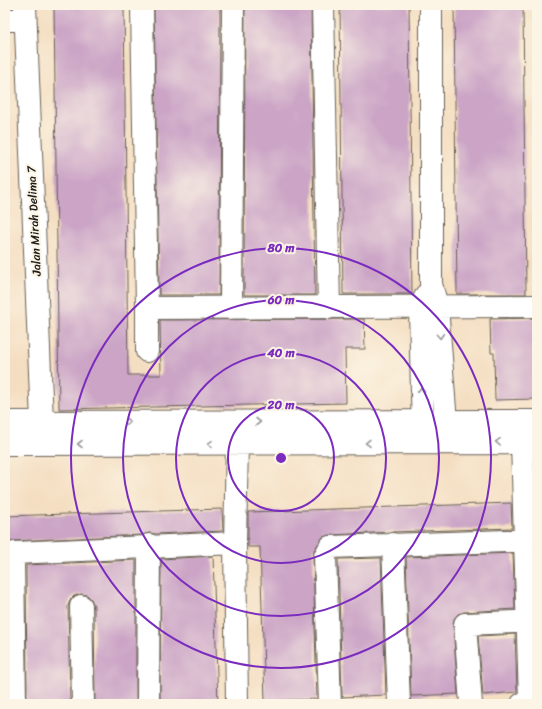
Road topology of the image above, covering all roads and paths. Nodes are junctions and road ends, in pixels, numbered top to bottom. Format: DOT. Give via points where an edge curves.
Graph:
graph roads {
  1 [pos="142,5"];
  2 [pos="233,5"];
  3 [pos="323,5"];
  4 [pos="431,5"];
  5 [pos="18,15"];
  6 [pos="537,306"];
  7 [pos="429,307"];
  8 [pos="147,308"];
  9 [pos="231,308"];
  10 [pos="329,308"];
  11 [pos="147,351"];
  12 [pos="422,421"];
  13 [pos="537,421"];
  14 [pos="5,422"];
  15 [pos="42,422"];
  16 [pos="447,432"];
  17 [pos="423,443"];
  18 [pos="529,443"];
  19 [pos="5,444"];
  20 [pos="237,444"];
  21 [pos="531,540"];
  22 [pos="235,543"];
  23 [pos="394,544"];
  24 [pos="148,545"];
  25 [pos="81,606"];
  26 [pos="532,621"];
  27 [pos="15,704"];
  28 [pos="83,704"];
  29 [pos="148,704"];
  30 [pos="237,704"];
  31 [pos="330,704"];
  32 [pos="399,704"];
  33 [pos="471,704"];
  34 [pos="522,704"];
  1 -- 8 [label="street"];
  2 -- 9 [label="street"];
  3 -- 10 [label="street"];
  4 -- 7 [label="street"];
  5 -- 15 [label="street, Jalan Mirah Delima 7"];
  6 -- 7 [label="street"];
  7 -- 10 [label="street"];
  12 -- 7 [label="street, one-way"];
  7 -- 16 [label="street, one-way"];
  8 -- 9 [label="street"];
  8 -- 11 [label="street"];
  9 -- 10 [label="street"];
  15 -- 12 [label="street, one-way"];
  12 -- 16 [label="street"];
  12 -- 17 [label="street"];
  13 -- 16 [label="street"];
  14 -- 15 [label="street"];
  16 -- 17 [label="street"];
  18 -- 16 [label="street, one-way"];
  17 -- 20 [label="street, one-way"];
  18 -- 21 [label="street"];
  20 -- 19 [label="street, one-way"];
  20 -- 22 [label="street"];
  21 -- 23 [label="street"];
  21 -- 26 [label="street"];
  22 -- 24 [label="street"];
  22 -- 30 [label="street"];
  23 -- 31 [label="street" via="339,546 330,547 326,551"];
  23 -- 32 [label="street"];
  24 -- 27 [label="street" via="14,553"];
  24 -- 29 [label="street"];
  25 -- 28 [label="street"];
  26 -- 33 [label="street" via="465,624"];
  26 -- 34 [label="street" via="530,700"];
}
